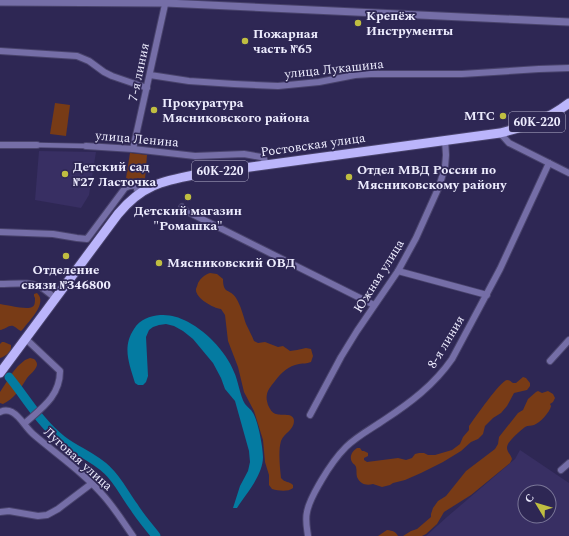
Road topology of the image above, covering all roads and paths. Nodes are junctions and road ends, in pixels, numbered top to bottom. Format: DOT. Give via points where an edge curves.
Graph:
graph roads {
  1 [pos="166,1"];
  2 [pos="0,2"];
  3 [pos="569,22"];
  4 [pos="0,51"];
  5 [pos="569,68"];
  6 [pos="150,75"];
  7 [pos="147,88"];
  8 [pos="569,103"];
  9 [pos="500,133"];
  10 [pos="445,140"];
  11 [pos="37,145"];
  12 [pos="0,146"];
  13 [pos="86,146"];
  14 [pos="133,149"];
  15 [pos="549,164"];
  16 [pos="267,165"];
  17 [pos="569,173"];
  18 [pos="138,193"];
  19 [pos="182,207"];
  20 [pos="0,232"];
  21 [pos="398,271"];
  22 [pos="0,284"];
  23 [pos="486,295"];
  24 [pos="55,298"];
  25 [pos="374,305"];
  26 [pos="26,339"];
  27 [pos="569,340"];
  28 [pos="550,361"];
  29 [pos="0,373"];
  30 [pos="0,412"];
  31 [pos="310,415"];
  32 [pos="25,423"];
  33 [pos="569,463"];
  34 [pos="561,470"];
  35 [pos="91,484"];
  36 [pos="0,512"];
  37 [pos="133,536"];
  38 [pos="308,536"];
  1 -- 2 [label="street"];
  1 -- 3 [label="street"];
  1 -- 6 [label="street, 7-я линия"];
  4 -- 7 [label="street" via="77,56 112,76"];
  5 -- 6 [label="street, улица Лукашина" via="462,74 370,74 278,86 189,81"];
  6 -- 7 [label="street, 7-я линия"];
  7 -- 14 [label="street, 7-я линия"];
  8 -- 9 [label="main road, Ростовская улица / 60К-220" via="530,125"];
  9 -- 10 [label="main road, Ростовская улица / 60К-220"];
  9 -- 15 [label="street" via="510,143"];
  10 -- 16 [label="main road, Ростовская улица / 60К-220"];
  10 -- 21 [label="street, Южная улица" via="445,167 438,189"];
  11 -- 12 [label="street, улица Ленина"];
  11 -- 13 [label="street, улица Ленина"];
  13 -- 14 [label="street, улица Ленина"];
  14 -- 16 [label="street, улица Ленина" via="195,156 244,154 262,157"];
  15 -- 17 [label="street"];
  15 -- 23 [label="street, 8-я линия"];
  16 -- 18 [label="main road, Ростовская улица / 60К-220" via="180,178 157,184"];
  18 -- 20 [label="street" via="136,186 125,188 87,239 53,234"];
  18 -- 24 [label="main road, Ростовская улица / 60К-220" via="118,214"];
  19 -- 25 [label="street"];
  21 -- 23 [label="street"];
  21 -- 25 [label="street, Южная улица"];
  22 -- 24 [label="street" via="33,285"];
  23 -- 38 [label="street, 8-я линия" via="452,360 438,378 412,400 358,437 333,462 314,493 307,511"];
  24 -- 26 [label="main road, Ростовская улица / 60К-220"];
  25 -- 31 [label="street, Южная улица" via="341,357"];
  26 -- 29 [label="main road, Ростовская улица / 60К-220"];
  26 -- 32 [label="street" via="60,371 60,377 54,395"];
  27 -- 28 [label="street"];
  30 -- 32 [label="street, Луговая улица" via="12,412"];
  32 -- 35 [label="street, Луговая улица" via="32,433"];
  33 -- 34 [label="street"];
  35 -- 36 [label="street" via="47,515"];
  35 -- 37 [label="street, Луговая улица" via="108,501"];
}
